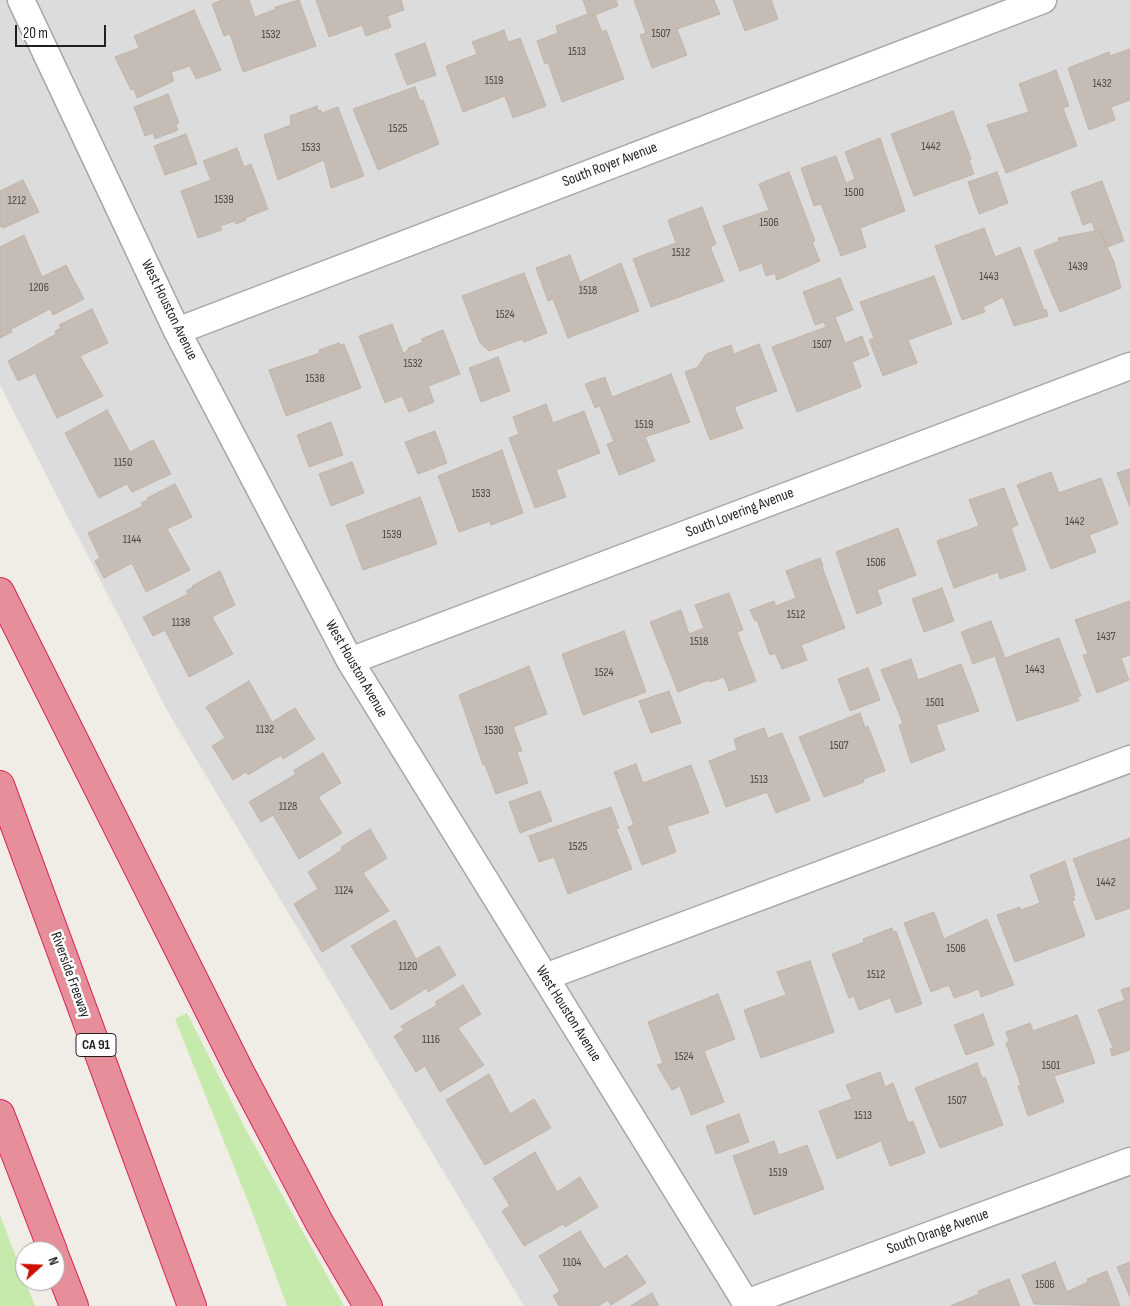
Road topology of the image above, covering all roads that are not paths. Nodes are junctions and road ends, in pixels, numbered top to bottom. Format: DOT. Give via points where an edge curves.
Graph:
graph roads {
  1 [pos="21,0"];
  2 [pos="1043,0"];
  3 [pos="178,330"];
  4 [pos="1130,366"];
  5 [pos="0,592"];
  6 [pos="350,661"];
  7 [pos="1130,760"];
  8 [pos="0,785"];
  9 [pos="545,977"];
  10 [pos="0,1114"];
  11 [pos="1130,1161"];
  12 [pos="48,1241"];
  13 [pos="65,1283"];
  14 [pos="747,1304"];
  15 [pos="74,1306"];
  16 [pos="192,1306"];
  17 [pos="368,1306"];
  1 -- 3 [label="street, West Houston Avenue"];
  2 -- 3 [label="street, South Royer Avenue"];
  3 -- 6 [label="street, West Houston Avenue"];
  4 -- 6 [label="street, South Lovering Avenue"];
  5 -- 17 [label="highway" via="238,1070"];
  6 -- 9 [label="street, West Houston Avenue"];
  7 -- 9 [label="street"];
  8 -- 16 [label="highway, Riverside Freeway / CA 91"];
  9 -- 14 [label="street, West Houston Avenue"];
  10 -- 12 [label="highway"];
  11 -- 14 [label="street, South Orange Avenue"];
  13 -- 15 [label="highway"];
}
